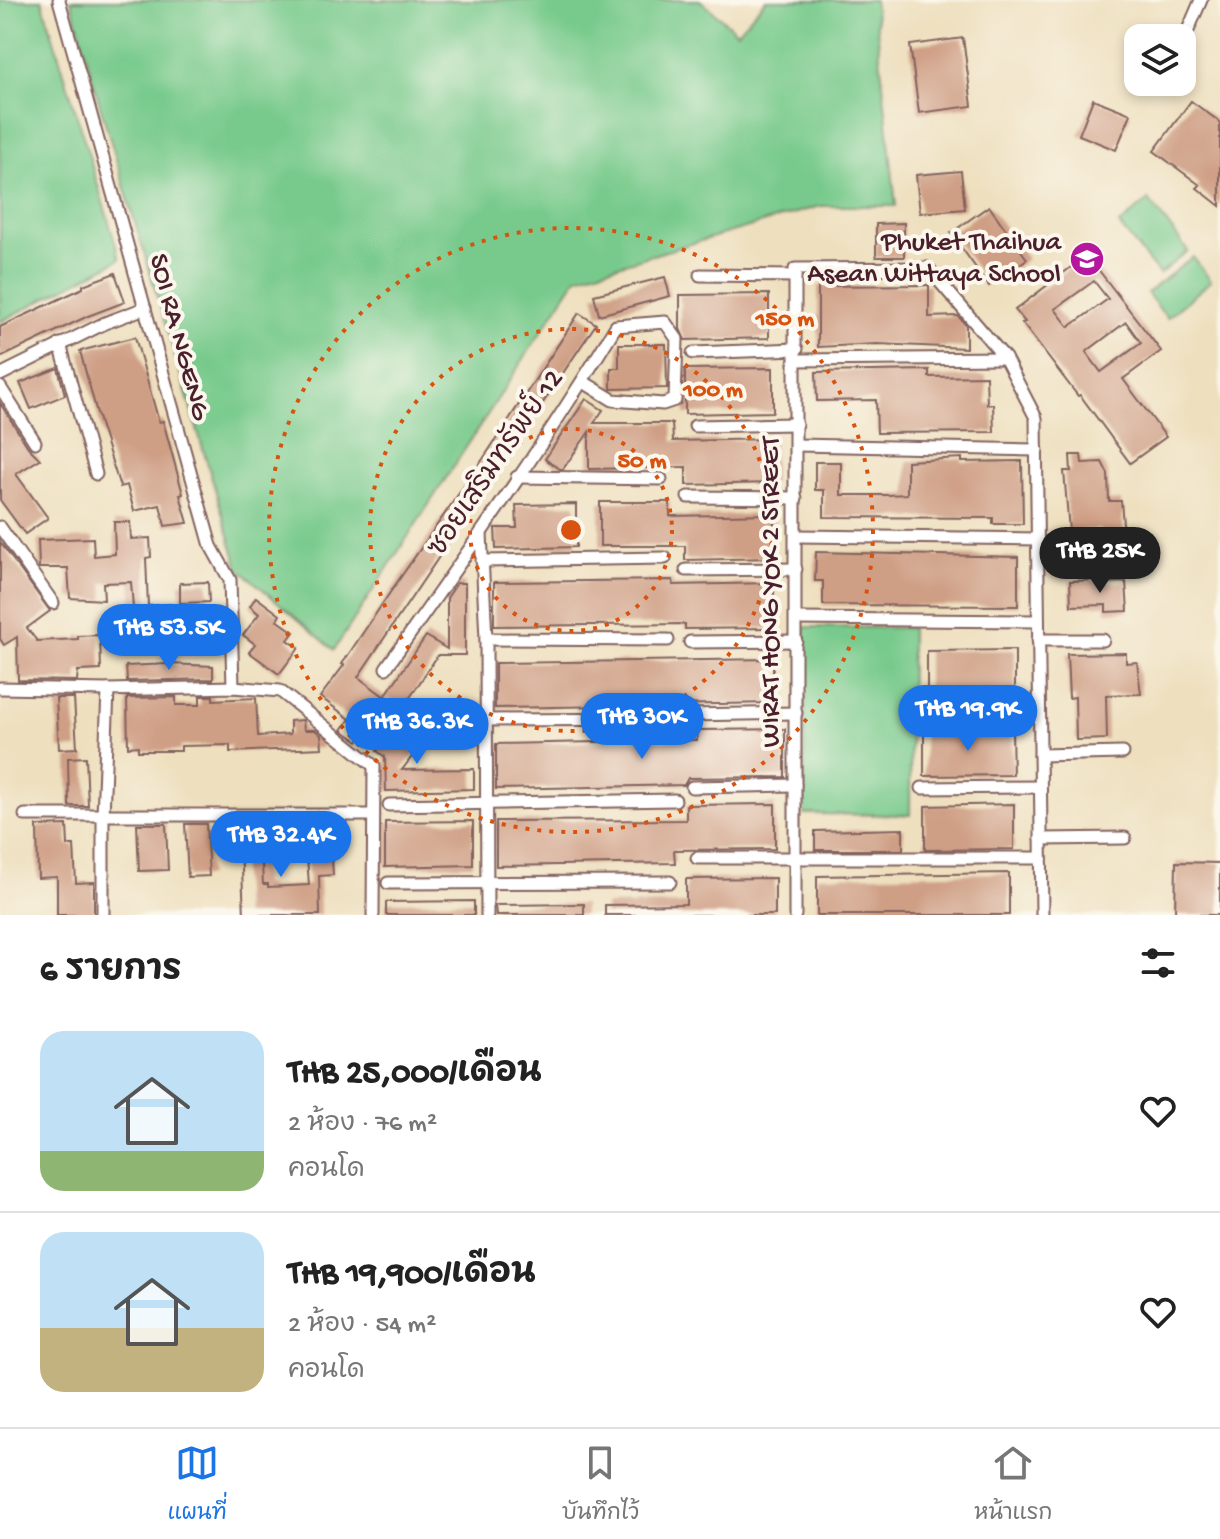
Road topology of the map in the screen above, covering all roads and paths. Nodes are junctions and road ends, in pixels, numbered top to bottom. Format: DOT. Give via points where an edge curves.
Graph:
graph roads {
  1 [pos="59,0"];
  2 [pos="1201,0"];
  3 [pos="1191,24"];
  4 [pos="700,275"];
  5 [pos="795,276"];
  6 [pos="145,308"];
  7 [pos="60,344"];
  8 [pos="693,353"];
  9 [pos="797,355"];
  10 [pos="1005,358"];
  11 [pos="0,375"];
  12 [pos="582,381"];
  13 [pos="0,387"];
  14 [pos="796,424"];
  15 [pos="695,426"];
  16 [pos="35,442"];
  17 [pos="796,445"];
  18 [pos="1037,450"];
  19 [pos="96,474"];
  20 [pos="517,477"];
  21 [pos="661,479"];
  22 [pos="688,497"];
  23 [pos="796,498"];
  24 [pos="0,527"];
  25 [pos="481,533"];
  26 [pos="796,536"];
  27 [pos="1038,539"];
  28 [pos="665,558"];
  29 [pos="482,561"];
  30 [pos="796,569"];
  31 [pos="686,570"];
  32 [pos="53,603"];
  33 [pos="796,619"];
  34 [pos="1038,621"];
  35 [pos="486,639"];
  36 [pos="668,640"];
  37 [pos="1038,640"];
  38 [pos="1103,640"];
  39 [pos="796,641"];
  40 [pos="690,642"];
  41 [pos="386,668"];
  42 [pos="233,687"];
  43 [pos="0,688"];
  44 [pos="108,690"];
  45 [pos="796,713"];
  46 [pos="920,714"];
  47 [pos="1039,714"];
  48 [pos="687,715"];
  49 [pos="666,719"];
  50 [pos="486,720"];
  51 [pos="1123,753"];
  52 [pos="1040,755"];
  53 [pos="795,785"];
  54 [pos="692,787"];
  55 [pos="1040,787"];
  56 [pos="922,788"];
  57 [pos="675,800"];
  58 [pos="389,805"];
  59 [pos="486,805"];
  60 [pos="25,815"];
  61 [pos="373,815"];
  62 [pos="103,816"];
  63 [pos="1125,838"];
  64 [pos="1041,839"];
  65 [pos="795,857"];
  66 [pos="697,858"];
  67 [pos="1041,858"];
  68 [pos="670,882"];
  69 [pos="388,883"];
  70 [pos="487,883"];
  71 [pos="103,915"];
  72 [pos="373,915"];
  73 [pos="487,915"];
  74 [pos="795,915"];
  75 [pos="1042,915"];
  1 -- 6 [label="street, SOI RA NGENG"];
  2 -- 3 [label="street"];
  4 -- 5 [label="street"];
  5 -- 9 [label="street, WIRAT HONG YOK 2 STREET"];
  5 -- 10 [label="street" via="795,269 928,268"];
  6 -- 7 [label="street"];
  6 -- 42 [label="street, SOI RA NGENG" via="211,546 230,580"];
  7 -- 11 [label="street"];
  7 -- 19 [label="street"];
  8 -- 9 [label="street"];
  9 -- 10 [label="street"];
  9 -- 14 [label="street, WIRAT HONG YOK 2 STREET"];
  10 -- 18 [label="street" via="1036,418"];
  12 -- 12 [label="street, ซอยเสริมทรัพย์ 12" via="613,400 675,400 677,339 665,322 616,326"];
  12 -- 20 [label="street, ซอยเสริมทรัพย์ 12"];
  13 -- 16 [label="street"];
  14 -- 15 [label="street"];
  14 -- 17 [label="street, WIRAT HONG YOK 2 STREET"];
  17 -- 18 [label="street"];
  17 -- 23 [label="street, WIRAT HONG YOK 2 STREET"];
  18 -- 27 [label="street"];
  20 -- 21 [label="street"];
  20 -- 25 [label="street, ซอยเสริมทรัพย์ 12"];
  22 -- 23 [label="street"];
  23 -- 26 [label="street, WIRAT HONG YOK 2 STREET"];
  24 -- 32 [label="street"];
  25 -- 29 [label="street"];
  25 -- 41 [label="street, ซอยเสริมทรัพย์ 12"];
  26 -- 27 [label="street"];
  26 -- 30 [label="street, WIRAT HONG YOK 2 STREET"];
  27 -- 34 [label="street"];
  28 -- 29 [label="street"];
  29 -- 35 [label="street"];
  30 -- 31 [label="street"];
  30 -- 33 [label="street, WIRAT HONG YOK 2 STREET"];
  33 -- 34 [label="street"];
  33 -- 39 [label="street, WIRAT HONG YOK 2 STREET"];
  34 -- 37 [label="street"];
  35 -- 36 [label="street"];
  35 -- 50 [label="street"];
  37 -- 38 [label="street"];
  37 -- 47 [label="street"];
  39 -- 40 [label="street"];
  39 -- 45 [label="street, WIRAT HONG YOK 2 STREET"];
  42 -- 44 [label="street"];
  42 -- 61 [label="street" via="280,691 374,766"];
  43 -- 44 [label="street"];
  44 -- 62 [label="street"];
  45 -- 48 [label="street"];
  45 -- 53 [label="street, WIRAT HONG YOK 2 STREET"];
  46 -- 47 [label="street"];
  47 -- 52 [label="street"];
  49 -- 50 [label="street"];
  50 -- 59 [label="street"];
  51 -- 52 [label="street"];
  52 -- 55 [label="street"];
  53 -- 54 [label="street"];
  53 -- 65 [label="street, WIRAT HONG YOK 2 STREET"];
  55 -- 56 [label="street"];
  55 -- 64 [label="street"];
  57 -- 59 [label="street"];
  58 -- 59 [label="street"];
  59 -- 70 [label="street"];
  60 -- 62 [label="street"];
  61 -- 62 [label="street"];
  61 -- 72 [label="street"];
  62 -- 71 [label="street"];
  63 -- 64 [label="street"];
  64 -- 67 [label="street"];
  65 -- 66 [label="street"];
  65 -- 67 [label="street"];
  65 -- 74 [label="street, WIRAT HONG YOK 2 STREET"];
  67 -- 75 [label="street"];
  68 -- 70 [label="street"];
  69 -- 70 [label="street"];
  70 -- 73 [label="street"];
}
